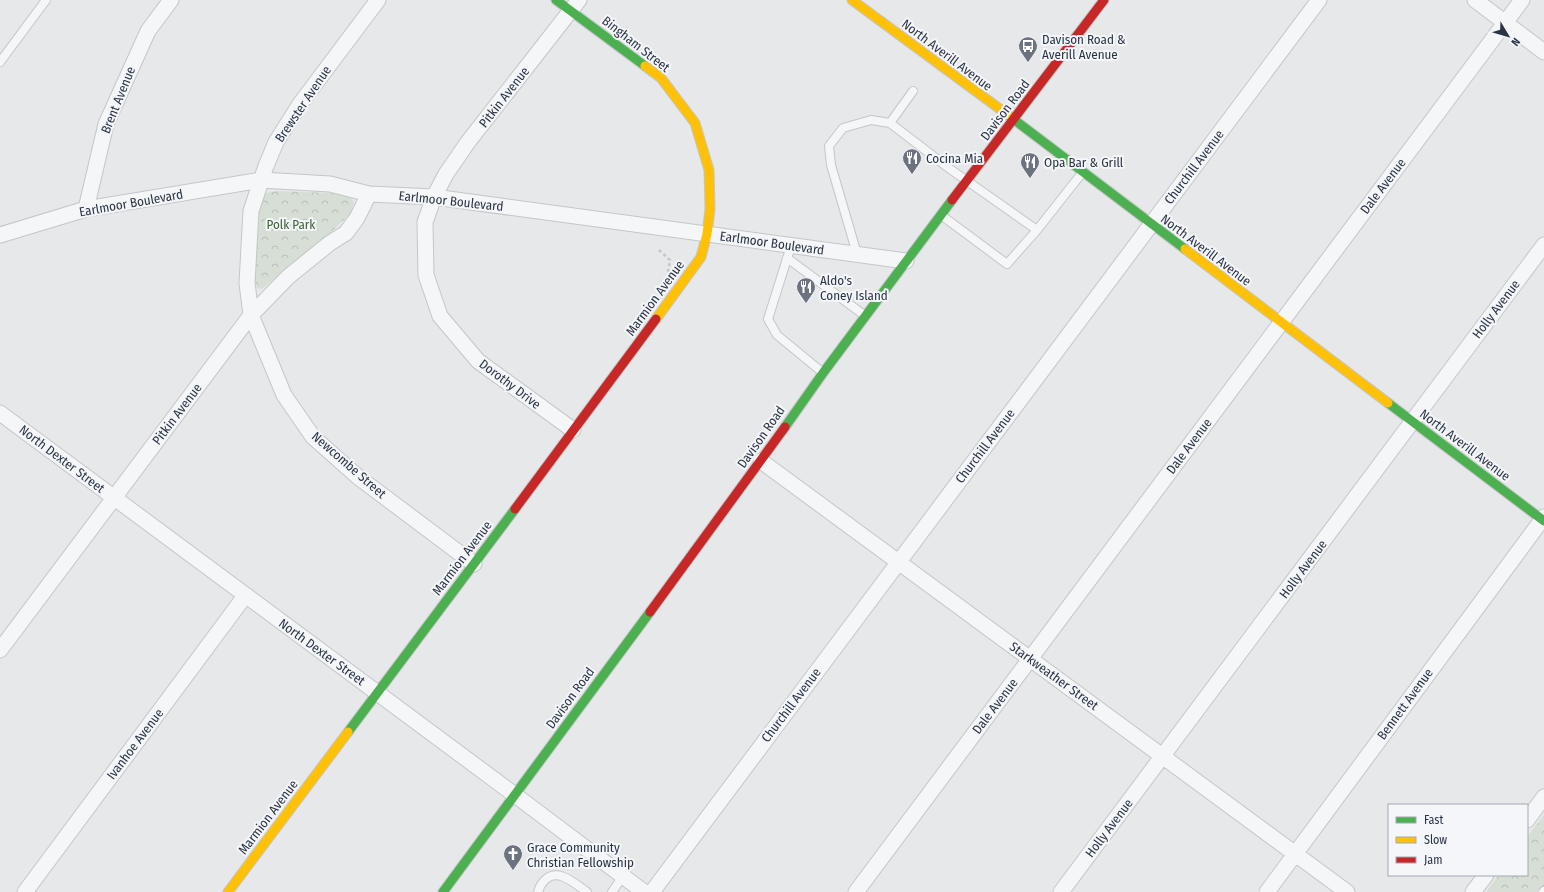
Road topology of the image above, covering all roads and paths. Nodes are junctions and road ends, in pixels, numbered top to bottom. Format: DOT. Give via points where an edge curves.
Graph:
graph roads {
  1 [pos="46,0"];
  2 [pos="171,0"];
  3 [pos="378,0"];
  4 [pos="556,0"];
  5 [pos="852,0"];
  6 [pos="1104,0"];
  7 [pos="1319,0"];
  8 [pos="1475,0"];
  9 [pos="1522,0"];
  10 [pos="575,5"];
  11 [pos="1505,23"];
  12 [pos="1544,52"];
  13 [pos="0,62"];
  14 [pos="913,91"];
  15 [pos="1014,120"];
  16 [pos="890,123"];
  17 [pos="1082,172"];
  18 [pos="261,180"];
  19 [pos="967,180"];
  20 [pos="369,194"];
  21 [pos="434,197"];
  22 [pos="86,209"];
  23 [pos="940,215"];
  24 [pos="1151,225"];
  25 [pos="1037,230"];
  26 [pos="707,234"];
  27 [pos="0,235"];
  28 [pos="1544,245"];
  29 [pos="659,250"];
  30 [pos="789,252"];
  31 [pos="857,254"];
  32 [pos="906,261"];
  33 [pos="667,275"];
  34 [pos="251,315"];
  35 [pos="865,316"];
  36 [pos="1281,322"];
  37 [pos="823,373"];
  38 [pos="0,413"];
  39 [pos="1412,422"];
  40 [pos="573,430"];
  41 [pos="761,461"];
  42 [pos="114,498"];
  43 [pos="1543,519"];
  44 [pos="898,562"];
  45 [pos="474,564"];
  46 [pos="245,596"];
  47 [pos="0,650"];
  48 [pos="1030,658"];
  49 [pos="377,693"];
  50 [pos="1163,756"];
  51 [pos="515,795"];
  52 [pos="1544,797"];
  53 [pos="1528,819"];
  54 [pos="1295,854"];
  55 [pos="623,876"];
  56 [pos="1485,876"];
  57 [pos="25,892"];
  58 [pos="228,892"];
  59 [pos="443,892"];
  60 [pos="538,892"];
  61 [pos="587,892"];
  62 [pos="612,892"];
  63 [pos="644,892"];
  64 [pos="652,892"];
  65 [pos="856,892"];
  66 [pos="1061,892"];
  67 [pos="1267,892"];
  68 [pos="1347,892"];
  69 [pos="1473,892"];
  1 -- 13 [label="lane"];
  2 -- 22 [label="street, Brent Avenue" via="148,31 106,124"];
  3 -- 18 [label="street, Brewster Avenue" via="300,104 276,142"];
  4 -- 10 [label="street, Bingham Street"];
  5 -- 15 [label="street, North Averill Avenue"];
  6 -- 15 [label="street, Davison Road"];
  7 -- 24 [label="street, Churchill Avenue"];
  8 -- 11 [label="street"];
  9 -- 11 [label="street, Dale Avenue"];
  10 -- 21 [label="street, Pitkin Avenue" via="468,142"];
  10 -- 26 [label="street, Bingham Street" via="661,78 695,123 709,170 710,209"];
  11 -- 12 [label="street"];
  11 -- 36 [label="street, Dale Avenue"];
  14 -- 16 [label="lane"];
  15 -- 17 [label="street, North Averill Avenue"];
  15 -- 19 [label="street, Davison Road"];
  16 -- 19 [label="lane"];
  16 -- 31 [label="lane" via="871,120 843,128 829,146 831,165"];
  17 -- 24 [label="street, North Averill Avenue"];
  17 -- 25 [label="lane"];
  18 -- 20 [label="street, Earlmoor Boulevard" via="330,184"];
  18 -- 22 [label="street, Earlmoor Boulevard"];
  18 -- 34 [label="street, Brewster Avenue" via="251,211 247,283"];
  19 -- 23 [label="street, Davison Road"];
  19 -- 25 [label="lane"];
  20 -- 21 [label="street, Earlmoor Boulevard"];
  20 -- 34 [label="street, Pitkin Avenue" via="346,233 288,277"];
  21 -- 26 [label="street, Earlmoor Boulevard"];
  21 -- 40 [label="street, Dorothy Drive" via="426,222 426,275 440,316 478,361"];
  22 -- 27 [label="street, Earlmoor Boulevard"];
  23 -- 25 [label="lane" via="1007,264"];
  23 -- 32 [label="street, Davison Road"];
  24 -- 36 [label="street, North Averill Avenue"];
  24 -- 44 [label="street, Churchill Avenue"];
  26 -- 30 [label="street, Earlmoor Boulevard"];
  26 -- 40 [label="street, Marmion Avenue" via="701,257"];
  28 -- 39 [label="street, Holly Avenue"];
  29 -- 33 [label="path" via="670,260"];
  30 -- 31 [label="street, Earlmoor Boulevard"];
  30 -- 35 [label="lane"];
  30 -- 37 [label="lane" via="768,319 777,335"];
  31 -- 32 [label="street, Earlmoor Boulevard"];
  32 -- 35 [label="street, Davison Road"];
  34 -- 42 [label="street, Pitkin Avenue"];
  34 -- 45 [label="street, Newcombe Street" via="284,395 313,437 358,477"];
  35 -- 37 [label="street, Davison Road"];
  36 -- 39 [label="street, North Averill Avenue"];
  36 -- 48 [label="street, Dale Avenue"];
  37 -- 41 [label="street, Davison Road"];
  38 -- 42 [label="street, North Dexter Street"];
  39 -- 43 [label="street, North Averill Avenue"];
  39 -- 50 [label="street, Holly Avenue"];
  40 -- 45 [label="street, Marmion Avenue"];
  41 -- 44 [label="street, Starkweather Street"];
  41 -- 51 [label="street, Davison Road"];
  42 -- 46 [label="street, North Dexter Street"];
  42 -- 47 [label="street, Pitkin Avenue"];
  43 -- 54 [label="street, Bennett Avenue"];
  44 -- 48 [label="street, Starkweather Street"];
  44 -- 64 [label="street, Churchill Avenue"];
  45 -- 49 [label="street, Marmion Avenue"];
  46 -- 49 [label="street, North Dexter Street"];
  46 -- 57 [label="street, Ivanhoe Avenue"];
  48 -- 50 [label="street, Starkweather Street"];
  48 -- 65 [label="street, Dale Avenue"];
  49 -- 51 [label="street, North Dexter Street"];
  49 -- 58 [label="street, Marmion Avenue"];
  50 -- 54 [label="street, Starkweather Street"];
  50 -- 66 [label="street, Holly Avenue"];
  51 -- 55 [label="street, North Dexter Street"];
  51 -- 59 [label="street, Davison Road" via="452,886"];
  52 -- 53 [label="street"];
  54 -- 67 [label="street, Bennett Avenue"];
  54 -- 68 [label="street, Starkweather Street"];
  55 -- 62 [label="lane"];
  55 -- 63 [label="street, North Dexter Street"];
  56 -- 69 [label="street"];
  60 -- 61 [label="lane" via="545,880 556,874"];
}
